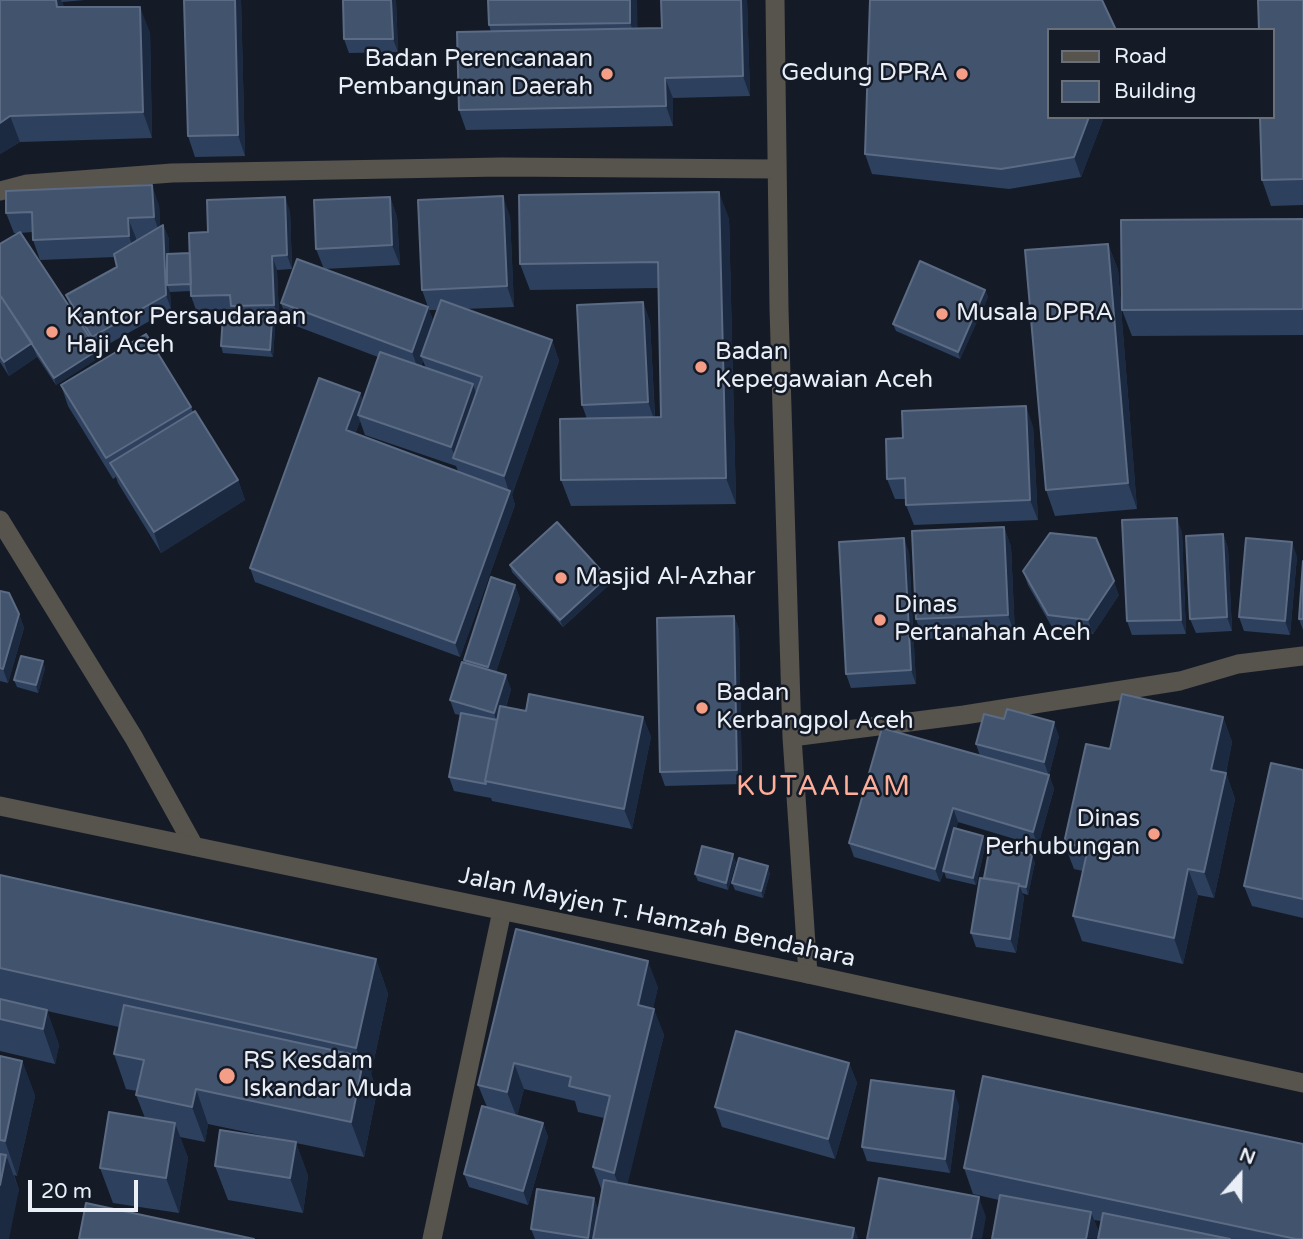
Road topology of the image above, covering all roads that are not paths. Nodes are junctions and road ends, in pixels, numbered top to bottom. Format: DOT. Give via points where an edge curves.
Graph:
graph roads {
  1 [pos="775,0"];
  2 [pos="776,169"];
  3 [pos="0,191"];
  4 [pos="0,520"];
  5 [pos="1303,656"];
  6 [pos="792,737"];
  7 [pos="0,806"];
  8 [pos="194,846"];
  9 [pos="502,911"];
  10 [pos="808,974"];
  11 [pos="1303,1083"];
  12 [pos="435,1238"];
  1 -- 2 [label="street"];
  2 -- 3 [label="street" via="501,167 172,173 27,184"];
  2 -- 6 [label="street"];
  4 -- 8 [label="street" via="134,738"];
  5 -- 6 [label="street" via="1238,664 1180,681"];
  6 -- 10 [label="street"];
  7 -- 8 [label="street, Jalan Mayjen T. Hamzah Bendahara"];
  8 -- 9 [label="street, Jalan Mayjen T. Hamzah Bendahara"];
  9 -- 10 [label="street, Jalan Mayjen T. Hamzah Bendahara"];
  9 -- 12 [label="street"];
  10 -- 11 [label="street, Jalan Mayjen T. Hamzah Bendahara"];
}
